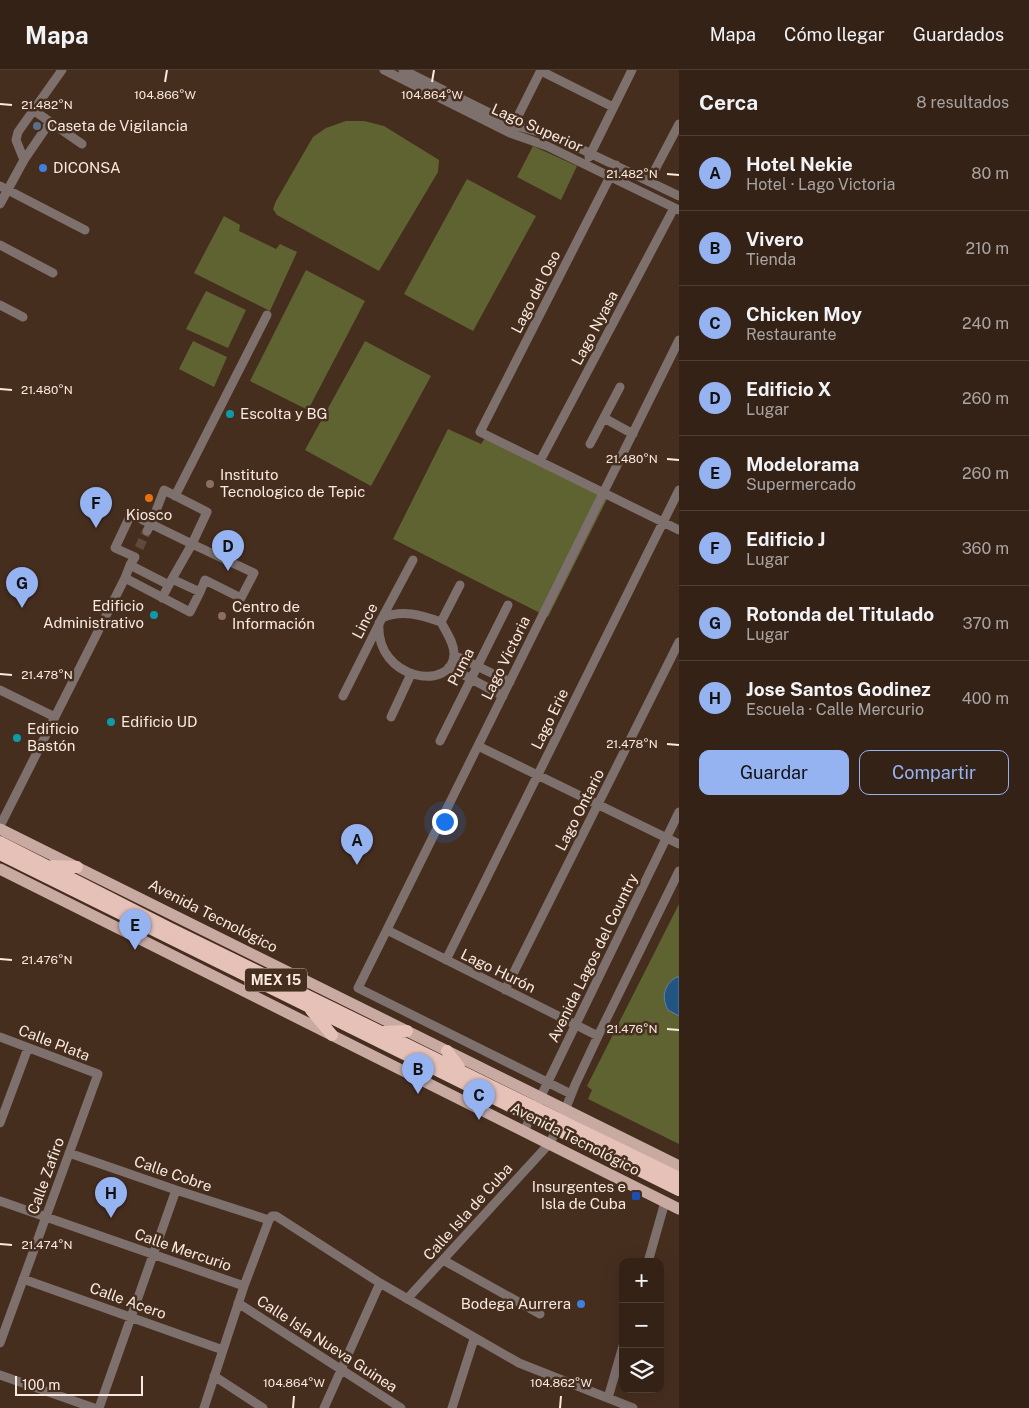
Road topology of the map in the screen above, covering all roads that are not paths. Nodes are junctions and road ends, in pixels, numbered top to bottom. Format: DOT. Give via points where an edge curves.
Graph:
graph roads {
  1 [pos="62,70"];
  2 [pos="384,70"];
  3 [pos="403,70"];
  4 [pos="541,70"];
  5 [pos="632,70"];
  6 [pos="613,107"];
  7 [pos="33,110"];
  8 [pos="50,122"];
  9 [pos="679,124"];
  10 [pos="512,129"];
  11 [pos="82,144"];
  12 [pos="591,152"];
  13 [pos="24,160"];
  14 [pos="585,164"];
  15 [pos="616,165"];
  16 [pos="610,177"];
  17 [pos="649,181"];
  18 [pos="4,188"];
  19 [pos="679,196"];
  20 [pos="0,204"];
  21 [pos="676,209"];
  22 [pos="85,230"];
  23 [pos="0,245"];
  24 [pos="53,273"];
  25 [pos="0,305"];
  26 [pos="267,315"];
  27 [pos="23,317"];
  28 [pos="679,340"];
  29 [pos="620,387"];
  30 [pos="604,418"];
  31 [pos="632,434"];
  32 [pos="590,444"];
  33 [pos="540,461"];
  34 [pos="679,490"];
  35 [pos="604,493"];
  36 [pos="176,496"];
  37 [pos="663,522"];
  38 [pos="149,527"];
  39 [pos="679,530"];
  40 [pos="192,544"];
  41 [pos="139,548"];
  42 [pos="413,560"];
  43 [pos="133,561"];
  44 [pos="125,578"];
  45 [pos="170,582"];
  46 [pos="460,585"];
  47 [pos="200,592"];
  48 [pos="162,598"];
  49 [pos="508,606"];
  50 [pos="383,618"];
  51 [pos="441,622"];
  52 [pos="679,642"];
  53 [pos="454,655"];
  54 [pos="477,666"];
  55 [pos="449,667"];
  56 [pos="411,674"];
  57 [pos="471,679"];
  58 [pos="510,682"];
  59 [pos="0,690"];
  60 [pos="343,696"];
  61 [pos="503,696"];
  62 [pos="55,717"];
  63 [pos="391,717"];
  64 [pos="440,741"];
  65 [pos="478,746"];
  66 [pos="538,775"];
  67 [pos="598,804"];
  68 [pos="679,812"];
  69 [pos="0,828"];
  70 [pos="666,838"];
  71 [pos="0,842"];
  72 [pos="679,844"];
  73 [pos="0,854"];
  74 [pos="45,865"];
  75 [pos="77,867"];
  76 [pos="0,869"];
  77 [pos="679,871"];
  78 [pos="387,930"];
  79 [pos="446,960"];
  80 [pos="505,990"];
  81 [pos="307,1006"];
  82 [pos="575,1025"];
  83 [pos="407,1031"];
  84 [pos="382,1032"];
  85 [pos="332,1035"];
  86 [pos="598,1036"];
  87 [pos="0,1038"];
  88 [pos="28,1048"];
  89 [pos="447,1051"];
  90 [pos="460,1069"];
  91 [pos="98,1074"];
  92 [pos="548,1082"];
  93 [pos="571,1094"];
  94 [pos="536,1107"];
  95 [pos="561,1119"];
  96 [pos="0,1123"];
  97 [pos="524,1132"];
  98 [pos="549,1144"];
  99 [pos="69,1152"];
  100 [pos="679,1166"];
  101 [pos="677,1187"];
  102 [pos="176,1190"];
  103 [pos="0,1201"];
  104 [pos="665,1202"];
  105 [pos="679,1209"];
  106 [pos="45,1217"];
  107 [pos="269,1220"];
  108 [pos="153,1254"];
  109 [pos="649,1258"];
  110 [pos="443,1260"];
  111 [pos="23,1279"];
  112 [pos="380,1283"];
  113 [pos="244,1286"];
  114 [pos="407,1300"];
  115 [pos="238,1303"];
  116 [pos="540,1314"];
  117 [pos="131,1317"];
  118 [pos="474,1339"];
  119 [pos="0,1342"];
  120 [pos="622,1348"];
  121 [pos="223,1350"];
  122 [pos="341,1370"];
  123 [pos="0,1375"];
  124 [pos="214,1376"];
  125 [pos="608,1398"];
  126 [pos="94,1408"];
  127 [pos="99,1408"];
  128 [pos="204,1408"];
  129 [pos="264,1408"];
  130 [pos="324,1408"];
  131 [pos="401,1408"];
  132 [pos="452,1408"];
  133 [pos="633,1408"];
  1 -- 7 [label="street"];
  2 -- 10 [label="street, Lago Superior"];
  3 -- 10 [label="street, Lago Superior"];
  4 -- 6 [label="street"];
  4 -- 10 [label="street"];
  5 -- 6 [label="street"];
  6 -- 12 [label="street"];
  7 -- 8 [label="street"];
  7 -- 13 [label="street" via="16,140"];
  8 -- 11 [label="street"];
  8 -- 13 [label="street"];
  9 -- 17 [label="street"];
  10 -- 12 [label="street, Lago Superior" via="556,137"];
  10 -- 14 [label="street, Lago Superior"];
  12 -- 14 [label="street"];
  12 -- 15 [label="street, Lago Superior"];
  13 -- 18 [label="street"];
  14 -- 16 [label="street, Lago Superior"];
  15 -- 16 [label="street, Lago del Oso"];
  15 -- 17 [label="street, Lago Superior"];
  16 -- 21 [label="street, Lago Superior"];
  16 -- 33 [label="street, Lago del Oso" via="480,432"];
  17 -- 19 [label="street, Lago Superior"];
  18 -- 20 [label="street"];
  18 -- 22 [label="street"];
  21 -- 33 [label="street, Lago Nyasa"];
  23 -- 24 [label="street"];
  25 -- 27 [label="street"];
  26 -- 36 [label="street"];
  28 -- 31 [label="street, Lago Victoria"];
  29 -- 30 [label="street"];
  30 -- 31 [label="street"];
  30 -- 32 [label="street"];
  31 -- 35 [label="street, Lago Victoria"];
  33 -- 35 [label="street"];
  34 -- 37 [label="street, Lago Erie"];
  35 -- 37 [label="street"];
  35 -- 58 [label="street, Lago Victoria"];
  36 -- 38 [label="street" via="164,490"];
  36 -- 40 [label="street" via="206,512"];
  37 -- 39 [label="street"];
  37 -- 66 [label="street, Lago Erie"];
  38 -- 40 [label="street"];
  38 -- 43 [label="street" via="131,514 116,548"];
  40 -- 45 [label="street"];
  40 -- 47 [label="street" via="254,573 242,598 205,580"];
  41 -- 43 [label="street"];
  42 -- 50 [label="street, Lince"];
  43 -- 44 [label="street"];
  43 -- 45 [label="street"];
  44 -- 48 [label="street"];
  44 -- 62 [label="street"];
  45 -- 47 [label="street"];
  45 -- 48 [label="street"];
  46 -- 51 [label="street"];
  47 -- 48 [label="street" via="190,612"];
  49 -- 54 [label="street, Puma"];
  50 -- 51 [label="street" via="402,613"];
  50 -- 56 [label="street" via="378,635 381,646 389,659"];
  50 -- 60 [label="street, Lince"];
  51 -- 53 [label="street" via="453,643"];
  52 -- 67 [label="street, Lago Ontario"];
  53 -- 54 [label="street"];
  53 -- 55 [label="street"];
  54 -- 57 [label="street, Puma"];
  54 -- 58 [label="street"];
  55 -- 56 [label="street" via="435,675"];
  55 -- 57 [label="street"];
  56 -- 63 [label="street"];
  57 -- 61 [label="street"];
  57 -- 64 [label="street, Puma"];
  58 -- 61 [label="street, Lago Victoria"];
  59 -- 62 [label="street"];
  61 -- 65 [label="street, Lago Victoria"];
  62 -- 69 [label="street"];
  65 -- 66 [label="street"];
  65 -- 78 [label="street, Lago Victoria"];
  66 -- 67 [label="street"];
  66 -- 79 [label="street, Lago Erie"];
  67 -- 70 [label="street"];
  67 -- 80 [label="street, Lago Ontario"];
  68 -- 70 [label="street, Avenida Lagos del Country"];
  69 -- 75 [label="main road, Avenida Tecnológico"];
  70 -- 72 [label="street"];
  70 -- 82 [label="street, Avenida Lagos del Country"];
  71 -- 74 [label="highway, Avenida Tecnológico / MEX 15"];
  73 -- 81 [label="highway, Avenida Tecnológico / MEX 15"];
  74 -- 75 [label="highway"];
  74 -- 84 [label="highway, Avenida Tecnológico / MEX 15"];
  75 -- 83 [label="main road, Avenida Tecnológico"];
  76 -- 85 [label="main road, Avenida Tecnológico"];
  77 -- 86 [label="street"];
  78 -- 79 [label="street, Lago Hurón"];
  78 -- 92 [label="street, Lago Victoria" via="358,988"];
  79 -- 80 [label="street, Lago Hurón"];
  80 -- 82 [label="street, Lago Hurón"];
  81 -- 85 [label="highway"];
  81 -- 94 [label="highway, Avenida Tecnológico / MEX 15"];
  82 -- 86 [label="street, Lago Hurón"];
  82 -- 92 [label="street, Avenida Lagos del Country"];
  83 -- 84 [label="highway"];
  83 -- 89 [label="main road, Avenida Tecnológico"];
  84 -- 90 [label="highway, Avenida Tecnológico / MEX 15"];
  85 -- 97 [label="main road, Avenida Tecnológico"];
  86 -- 93 [label="street"];
  87 -- 88 [label="street, Calle Plata"];
  88 -- 91 [label="street, Calle Plata"];
  88 -- 96 [label="street"];
  89 -- 90 [label="highway"];
  89 -- 94 [label="main road, Avenida Tecnológico"];
  90 -- 94 [label="highway, Avenida Tecnológico / MEX 15"];
  91 -- 99 [label="street, Calle Zafiro"];
  92 -- 93 [label="street"];
  92 -- 94 [label="street, Avenida Lagos del Country"];
  93 -- 95 [label="street"];
  94 -- 95 [label="highway, Avenida Tecnológico / MEX 15"];
  94 -- 95 [label="main road, Avenida Tecnológico"];
  94 -- 97 [label="street, Avenida Lagos del Country"];
  95 -- 98 [label="street, Calle Isla de Cuba"];
  95 -- 100 [label="main road, Avenida Tecnológico"];
  95 -- 101 [label="highway, Avenida Tecnológico / MEX 15"];
  97 -- 98 [label="main road, Avenida Tecnológico"];
  98 -- 104 [label="main road, Avenida Tecnológico"];
  98 -- 110 [label="street, Calle Isla de Cuba"];
  99 -- 102 [label="street, Calle Cobre"];
  99 -- 106 [label="street, Calle Zafiro"];
  102 -- 107 [label="street, Calle Cobre"];
  102 -- 108 [label="street"];
  103 -- 106 [label="street, Calle Mercurio"];
  104 -- 105 [label="main road, Avenida Tecnológico"];
  104 -- 109 [label="street"];
  106 -- 108 [label="street, Calle Mercurio"];
  106 -- 111 [label="street, Calle Zafiro"];
  107 -- 112 [label="street, Calle Cobre" via="276,1216"];
  107 -- 113 [label="street"];
  108 -- 113 [label="street, Calle Mercurio"];
  108 -- 117 [label="street"];
  110 -- 114 [label="street, Calle Isla de Cuba"];
  110 -- 116 [label="street"];
  111 -- 117 [label="street, Calle Acero"];
  111 -- 119 [label="street, Calle Zafiro"];
  112 -- 114 [label="street"];
  112 -- 122 [label="street"];
  113 -- 115 [label="street"];
  114 -- 118 [label="street"];
  115 -- 121 [label="street"];
  115 -- 122 [label="street, Calle Isla Nueva Guinea"];
  117 -- 121 [label="street, Calle Acero"];
  117 -- 127 [label="street"];
  118 -- 125 [label="street" via="519,1363"];
  118 -- 132 [label="street"];
  120 -- 125 [label="street"];
  121 -- 124 [label="street"];
  122 -- 130 [label="street"];
  122 -- 131 [label="street, Calle Isla Nueva Guinea"];
  123 -- 126 [label="street"];
  124 -- 128 [label="street"];
  124 -- 129 [label="street"];
  125 -- 133 [label="street"];
}
